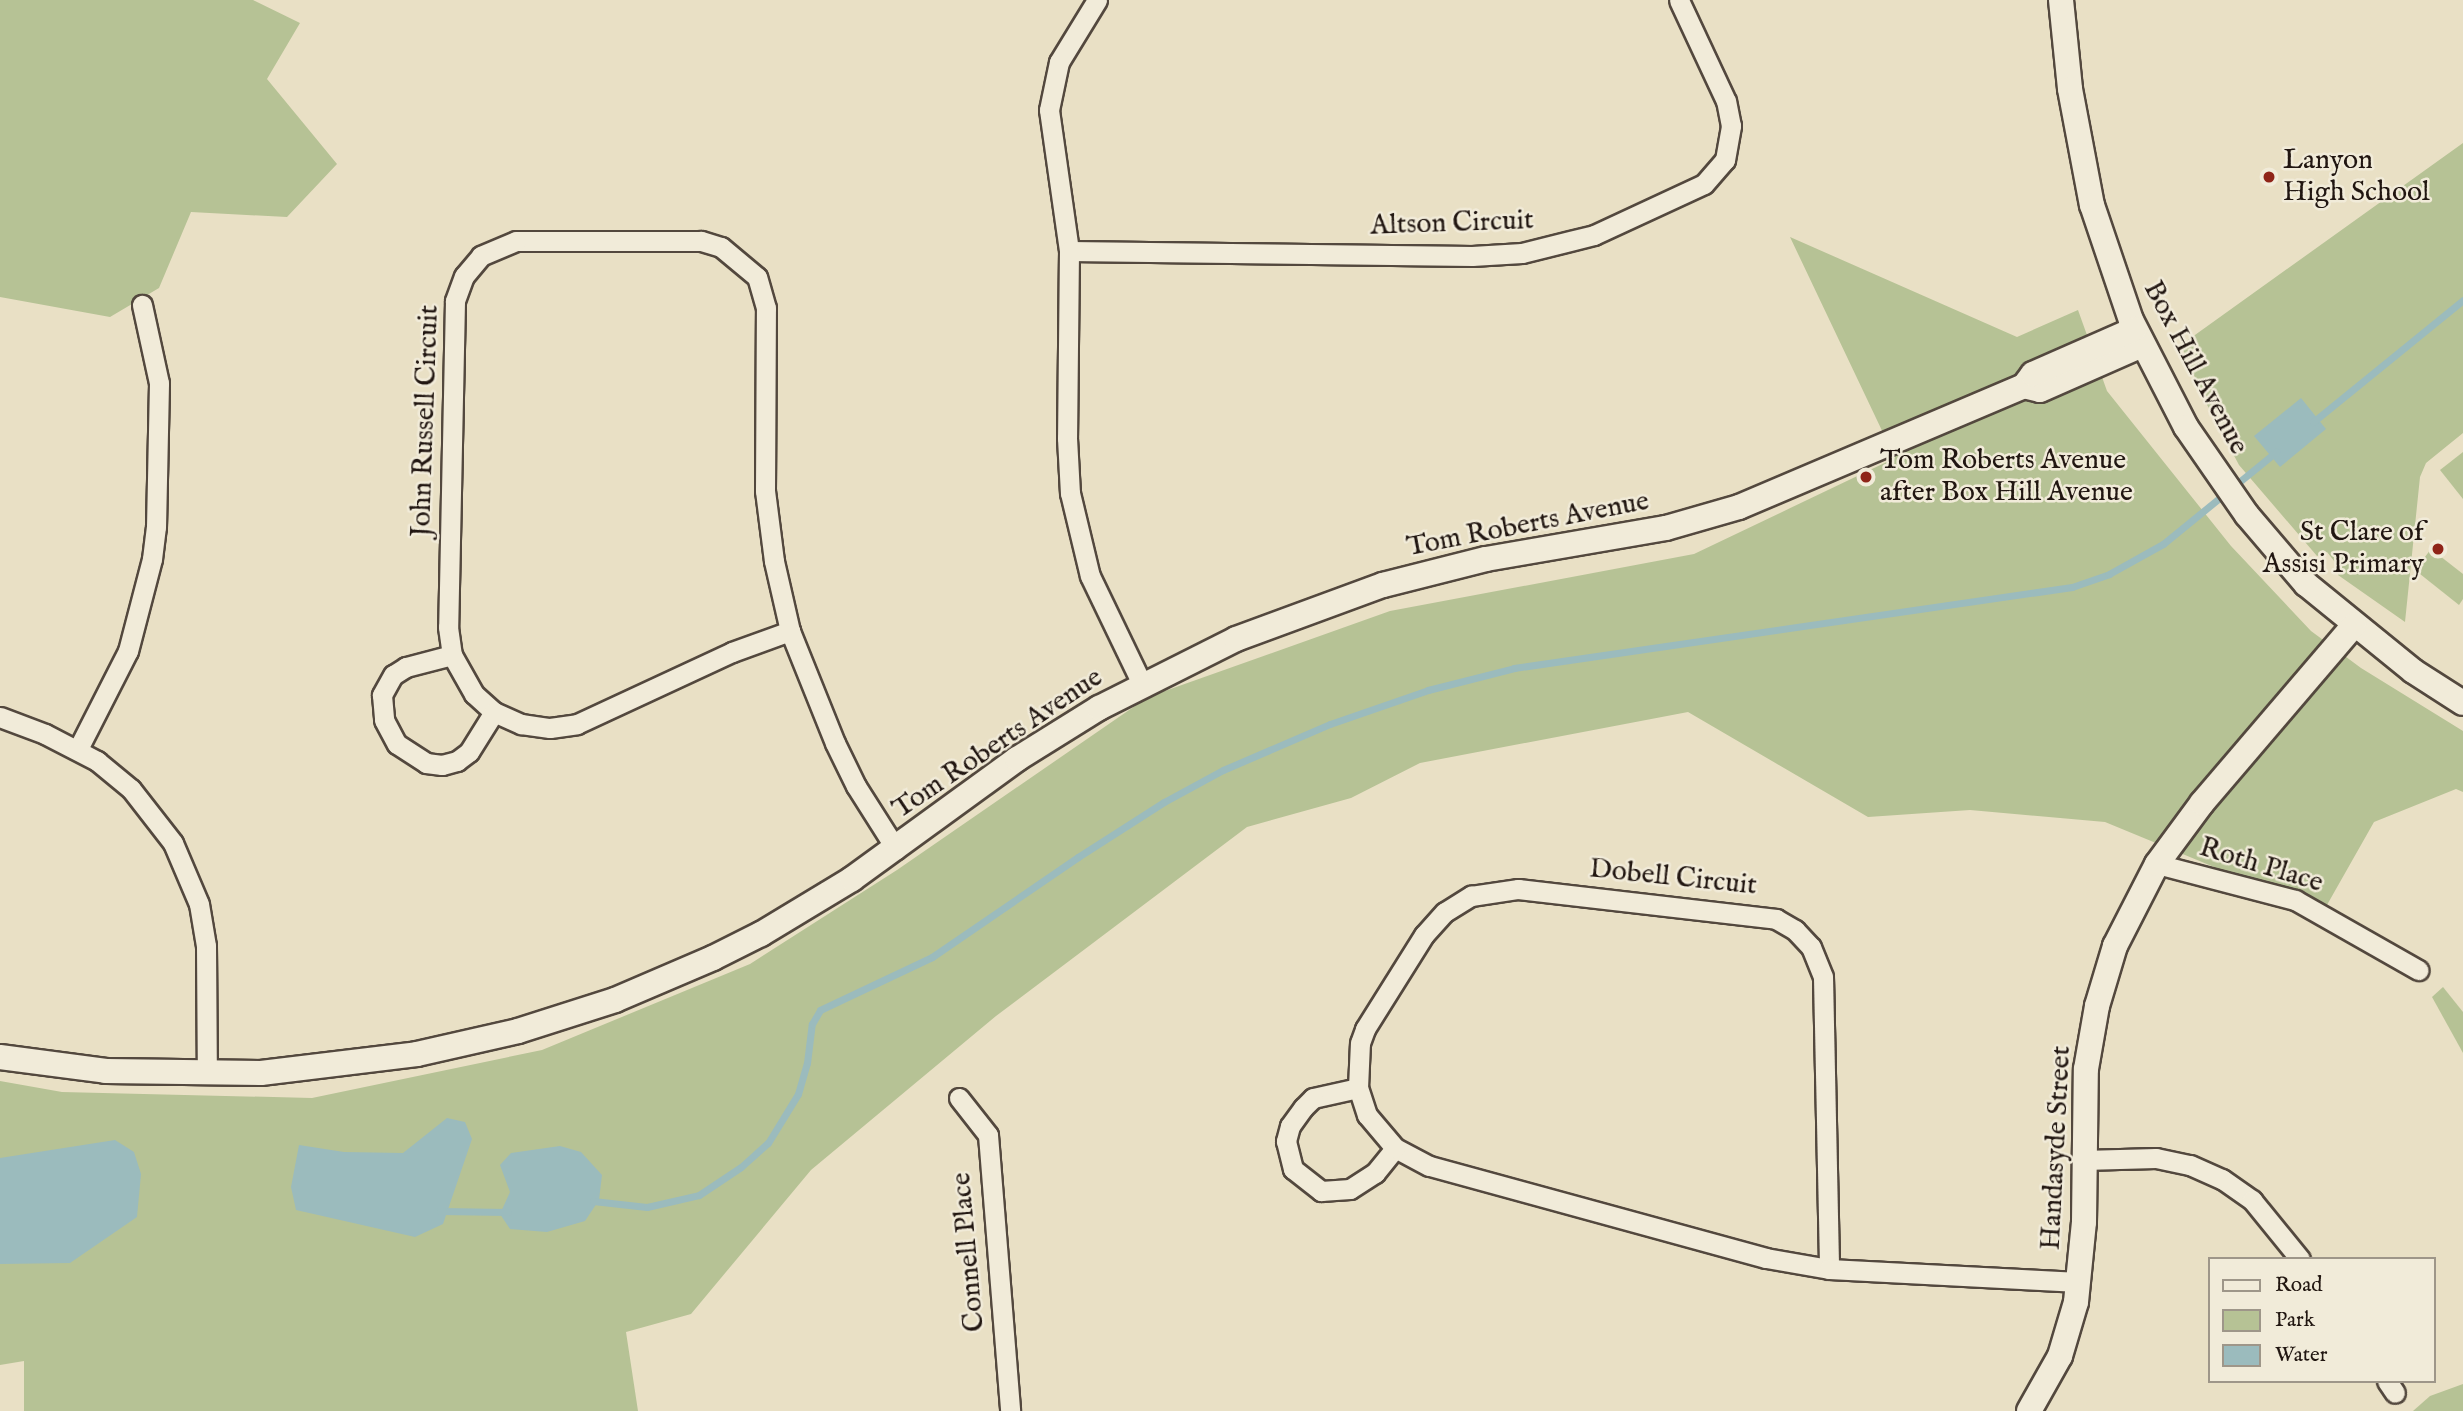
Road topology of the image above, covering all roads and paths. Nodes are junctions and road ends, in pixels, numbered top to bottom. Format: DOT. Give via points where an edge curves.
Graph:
graph roads {
  1 [pos="1097,0"];
  2 [pos="1679,0"];
  3 [pos="2061,0"];
  4 [pos="1069,251"];
  5 [pos="142,305"];
  6 [pos="2138,337"];
  7 [pos="2354,625"];
  8 [pos="790,631"];
  9 [pos="452,656"];
  10 [pos="1142,684"];
  11 [pos="2463,703"];
  12 [pos="494,712"];
  13 [pos="0,717"];
  14 [pos="78,749"];
  15 [pos="896,849"];
  16 [pos="2157,864"];
  17 [pos="2418,970"];
  18 [pos="0,1057"];
  19 [pos="207,1074"];
  20 [pos="1358,1088"];
  21 [pos="960,1098"];
  22 [pos="1395,1148"];
  23 [pos="2083,1160"];
  24 [pos="2298,1257"];
  25 [pos="1829,1269"];
  26 [pos="2079,1282"];
  27 [pos="1010,1411"];
  28 [pos="2029,1411"];
  1 -- 4 [label="street" via="1059,62 1049,110"];
  2 -- 4 [label="street, Altson Circuit" via="1726,101 1729,149 1704,184 1594,235 1522,253 1472,256"];
  3 -- 6 [label="street, Box Hill Avenue" via="2083,166 2116,282"];
  4 -- 10 [label="street" via="1070,493 1090,576"];
  5 -- 14 [label="street" via="159,383 152,559 128,651"];
  6 -- 7 [label="street, Box Hill Avenue" via="2186,427 2247,515 2306,584"];
  6 -- 10 [label="street, Tom Roberts Avenue" via="2033,374 2024,386 1739,507 1667,528 1486,559 1333,601 1236,639"];
  7 -- 11 [label="street, Box Hill Avenue"];
  7 -- 16 [label="street, Handasyde Street" via="2202,803"];
  8 -- 9 [label="street, John Russell Circuit" via="765,491 766,308 757,276 721,247 701,241 516,241 481,256 464,276 455,301"];
  8 -- 12 [label="street, John Russell Circuit" via="732,652 577,724 550,728 521,724"];
  8 -- 15 [label="street, John Russell Circuit" via="835,743"];
  9 -- 12 [label="street, John Russell Circuit" via="474,694"];
  9 -- 12 [label="street" via="406,667 393,675 382,695 384,720 397,744 426,763 457,761"];
  10 -- 15 [label="street, Tom Roberts Avenue" via="1017,759"];
  13 -- 14 [label="street"];
  14 -- 19 [label="street" via="131,789 173,843 192,883 206,946"];
  15 -- 19 [label="street, Tom Roberts Avenue" via="761,934 615,1000 518,1031 417,1054 261,1073"];
  16 -- 17 [label="street, Roth Place" via="2295,900"];
  16 -- 23 [label="street, Handasyde Street" via="2115,946 2097,1006 2086,1069"];
  18 -- 19 [label="street, Tom Roberts Avenue" via="106,1071"];
  20 -- 22 [label="street, Dobell Circuit" via="1367,1115"];
  20 -- 22 [label="street" via="1313,1098 1303,1108 1290,1126 1286,1142 1293,1169 1321,1191 1350,1189 1375,1173"];
  20 -- 25 [label="street, Dobell Circuit" via="1365,1029 1424,934 1444,912 1471,896 1518,889 1776,919 1811,947 1823,977"];
  21 -- 27 [label="street, Connell Place" via="988,1135"];
  22 -- 25 [label="street, Dobell Circuit" via="1429,1166 1766,1258"];
  23 -- 24 [label="street" via="2156,1158 2190,1165 2222,1179 2252,1200"];
  23 -- 26 [label="street, Handasyde Street"];
  25 -- 26 [label="street, Dobell Circuit"];
  26 -- 28 [label="street, Handasyde Street" via="2060,1356"];
}
